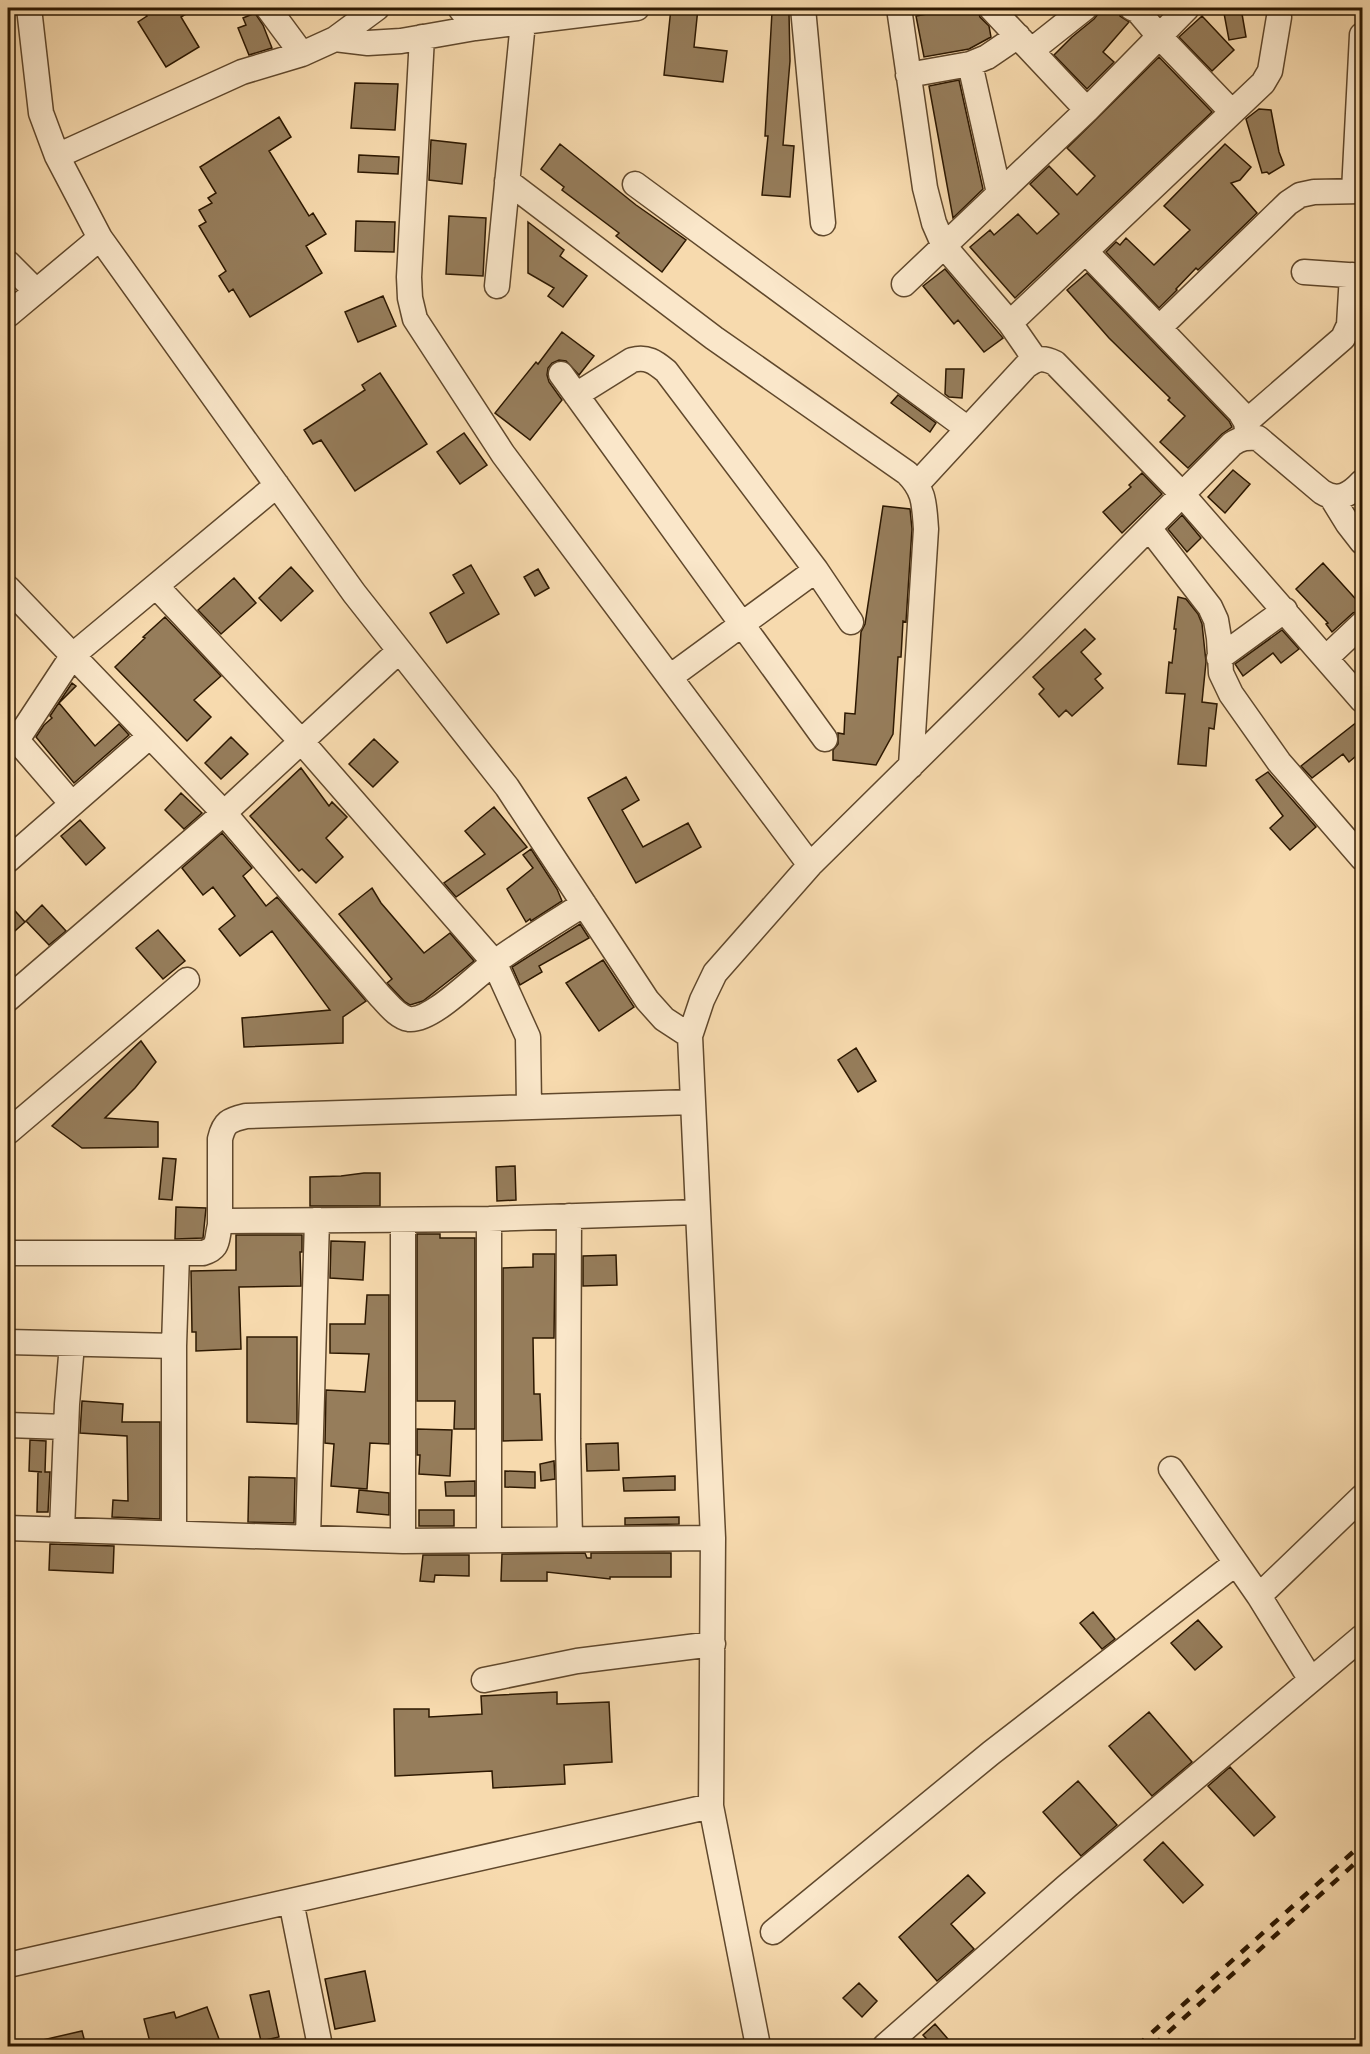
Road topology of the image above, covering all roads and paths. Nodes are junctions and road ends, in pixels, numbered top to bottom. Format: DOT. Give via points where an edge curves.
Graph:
graph roads {
  1 [pos="29,8"];
  2 [pos="268,8"];
  3 [pos="377,8"];
  4 [pos="460,8"];
  5 [pos="638,8"];
  6 [pos="802,8"];
  7 [pos="899,8"];
  8 [pos="903,8"];
  9 [pos="992,8"];
  10 [pos="1085,8"];
  11 [pos="1132,8"];
  12 [pos="1187,8"];
  13 [pos="1279,17"];
  14 [pos="523,22"];
  15 [pos="475,28"];
  16 [pos="1362,35"];
  17 [pos="1159,36"];
  18 [pos="422,37"];
  19 [pos="335,39"];
  20 [pos="1025,43"];
  21 [pos="302,54"];
  22 [pos="970,64"];
  23 [pos="908,75"];
  24 [pos="1087,110"];
  25 [pos="1232,112"];
  26 [pos="57,156"];
  27 [pos="507,181"];
  28 [pos="635,184"];
  29 [pos="1358,191"];
  30 [pos="999,193"];
  31 [pos="823,223"];
  32 [pos="100,238"];
  33 [pos="944,246"];
  34 [pos="1086,252"];
  35 [pos="8,263"];
  36 [pos="1304,272"];
  37 [pos="1357,276"];
  38 [pos="904,284"];
  39 [pos="497,286"];
  40 [pos="36,291"];
  41 [pos="8,315"];
  42 [pos="1010,323"];
  43 [pos="1159,328"];
  44 [pos="1035,359"];
  45 [pos="561,374"];
  46 [pos="576,395"];
  47 [pos="968,429"];
  48 [pos="1247,430"];
  49 [pos="1362,482"];
  50 [pos="917,484"];
  51 [pos="277,485"];
  52 [pos="1182,494"];
  53 [pos="1332,498"];
  54 [pos="1149,528"];
  55 [pos="1362,542"];
  56 [pos="816,570"];
  57 [pos="156,586"];
  58 [pos="8,588"];
  59 [pos="1285,610"];
  60 [pos="851,622"];
  61 [pos="742,624"];
  62 [pos="1362,624"];
  63 [pos="399,651"];
  64 [pos="73,655"];
  65 [pos="1220,658"];
  66 [pos="1326,658"];
  67 [pos="670,677"];
  68 [pos="1362,700"];
  69 [pos="12,735"];
  70 [pos="150,736"];
  71 [pos="825,739"];
  72 [pos="301,741"];
  73 [pos="911,766"];
  74 [pos="72,804"];
  75 [pos="224,813"];
  76 [pos="1362,858"];
  77 [pos="8,860"];
  78 [pos="810,865"];
  79 [pos="584,904"];
  80 [pos="494,962"];
  81 [pos="187,980"];
  82 [pos="8,999"];
  83 [pos="690,1036"];
  84 [pos="693,1102"];
  85 [pos="529,1106"];
  86 [pos="8,1132"];
  87 [pos="698,1212"];
  88 [pos="569,1216"];
  89 [pos="317,1220"];
  90 [pos="403,1220"];
  91 [pos="489,1220"];
  92 [pos="220,1225"];
  93 [pos="8,1253"];
  94 [pos="177,1254"];
  95 [pos="8,1342"];
  96 [pos="72,1344"];
  97 [pos="174,1346"];
  98 [pos="8,1425"];
  99 [pos="65,1427"];
  100 [pos="1171,1469"];
  101 [pos="1362,1497"];
  102 [pos="8,1528"];
  103 [pos="62,1530"];
  104 [pos="174,1533"];
  105 [pos="308,1537"];
  106 [pos="713,1538"];
  107 [pos="489,1539"];
  108 [pos="570,1539"];
  109 [pos="404,1541"];
  110 [pos="1236,1563"];
  111 [pos="1259,1596"];
  112 [pos="1362,1637"];
  113 [pos="713,1644"];
  114 [pos="484,1680"];
  115 [pos="1311,1680"];
  116 [pos="711,1806"];
  117 [pos="291,1901"];
  118 [pos="773,1932"];
  119 [pos="8,1965"];
  120 [pos="314,2045"];
  121 [pos="758,2046"];
  122 [pos="885,2046"];
  1 -- 26 [label="street" via="41,113"];
  2 -- 21 [label="street"];
  3 -- 19 [label="street"];
  4 -- 15 [label="street"];
  5 -- 14 [label="street"];
  6 -- 31 [label="street"];
  7 -- 8 [label="street"];
  7 -- 23 [label="street"];
  9 -- 20 [label="street"];
  10 -- 20 [label="street"];
  11 -- 17 [label="street"];
  12 -- 17 [label="street"];
  13 -- 25 [label="street" via="1270,71 1263,83"];
  14 -- 15 [label="street"];
  14 -- 27 [label="street"];
  15 -- 18 [label="street"];
  16 -- 29 [label="street"];
  17 -- 24 [label="street"];
  17 -- 25 [label="street"];
  18 -- 19 [label="street" via="368,44"];
  18 -- 67 [label="street" via="409,277 415,320 503,454"];
  19 -- 21 [label="street"];
  20 -- 22 [label="street"];
  20 -- 24 [label="street"];
  21 -- 26 [label="street" via="233,76"];
  22 -- 23 [label="street"];
  22 -- 30 [label="street"];
  23 -- 33 [label="street" via="925,188"];
  24 -- 30 [label="street"];
  25 -- 34 [label="street"];
  26 -- 32 [label="street"];
  27 -- 39 [label="street"];
  27 -- 50 [label="street" via="714,338 907,473"];
  28 -- 47 [label="street"];
  29 -- 43 [label="street" via="1314,192 1288,203"];
  30 -- 33 [label="street"];
  32 -- 40 [label="street"];
  32 -- 51 [label="street"];
  33 -- 38 [label="street"];
  33 -- 42 [label="street"];
  34 -- 42 [label="street"];
  34 -- 43 [label="street"];
  35 -- 40 [label="street"];
  36 -- 37 [label="street"];
  37 -- 48 [label="street" via="1350,325 1343,338"];
  40 -- 41 [label="street"];
  42 -- 44 [label="street"];
  43 -- 48 [label="street" via="1240,412"];
  44 -- 47 [label="street"];
  44 -- 52 [label="street" via="1055,363"];
  45 -- 46 [label="street"];
  46 -- 56 [label="street" via="632,360 642,357 653,361 666,371"];
  46 -- 61 [label="street"];
  47 -- 50 [label="street"];
  48 -- 52 [label="street"];
  48 -- 53 [label="street"];
  49 -- 53 [label="street" via="1346,495"];
  50 -- 73 [label="street" via="924,499 926,529"];
  51 -- 57 [label="street"];
  51 -- 63 [label="street"];
  52 -- 54 [label="street"];
  52 -- 59 [label="street"];
  53 -- 55 [label="street"];
  54 -- 65 [label="street" via="1210,607 1216,620"];
  54 -- 73 [label="street"];
  56 -- 60 [label="street"];
  56 -- 61 [label="street"];
  57 -- 64 [label="street"];
  57 -- 72 [label="street"];
  58 -- 64 [label="street"];
  59 -- 65 [label="street"];
  59 -- 66 [label="street"];
  61 -- 67 [label="street"];
  61 -- 71 [label="street"];
  62 -- 66 [label="street"];
  63 -- 72 [label="street"];
  63 -- 79 [label="street" via="507,787"];
  64 -- 69 [label="street"];
  64 -- 70 [label="street"];
  65 -- 76 [label="street" via="1221,673 1231,694 1279,762"];
  66 -- 68 [label="street"];
  67 -- 78 [label="street"];
  69 -- 74 [label="street"];
  70 -- 74 [label="street"];
  70 -- 75 [label="street"];
  72 -- 75 [label="street"];
  72 -- 80 [label="street"];
  73 -- 78 [label="street"];
  74 -- 77 [label="street"];
  75 -- 80 [label="street" via="401,1017 423,1017"];
  75 -- 82 [label="street"];
  78 -- 83 [label="street" via="715,973"];
  79 -- 80 [label="street"];
  79 -- 83 [label="street" via="647,1000 664,1020"];
  80 -- 85 [label="street" via="528,1037"];
  81 -- 86 [label="street"];
  83 -- 84 [label="street"];
  84 -- 85 [label="street"];
  84 -- 87 [label="street"];
  85 -- 92 [label="street" via="246,1116 231,1120 222,1128 220,1139"];
  87 -- 88 [label="street"];
  87 -- 106 [label="street"];
  88 -- 91 [label="street"];
  88 -- 108 [label="street"];
  89 -- 90 [label="street"];
  89 -- 92 [label="street" via="227,1221"];
  89 -- 105 [label="street"];
  90 -- 91 [label="street"];
  90 -- 109 [label="street"];
  91 -- 107 [label="street"];
  92 -- 94 [label="street" via="212,1250"];
  93 -- 94 [label="street"];
  94 -- 97 [label="street"];
  95 -- 96 [label="street"];
  96 -- 97 [label="street"];
  96 -- 99 [label="street"];
  97 -- 104 [label="street"];
  98 -- 99 [label="street"];
  99 -- 103 [label="street"];
  100 -- 110 [label="street"];
  101 -- 111 [label="street"];
  102 -- 103 [label="street"];
  103 -- 104 [label="street"];
  104 -- 105 [label="street"];
  105 -- 109 [label="street"];
  106 -- 108 [label="street"];
  106 -- 113 [label="street"];
  107 -- 108 [label="street"];
  107 -- 109 [label="street"];
  110 -- 111 [label="street"];
  110 -- 118 [label="street" via="992,1753"];
  111 -- 115 [label="street"];
  112 -- 115 [label="street"];
  113 -- 114 [label="street" via="577,1662"];
  113 -- 116 [label="street"];
  115 -- 122 [label="street"];
  116 -- 117 [label="street"];
  116 -- 121 [label="street"];
  117 -- 119 [label="street"];
  117 -- 120 [label="street"];
}
